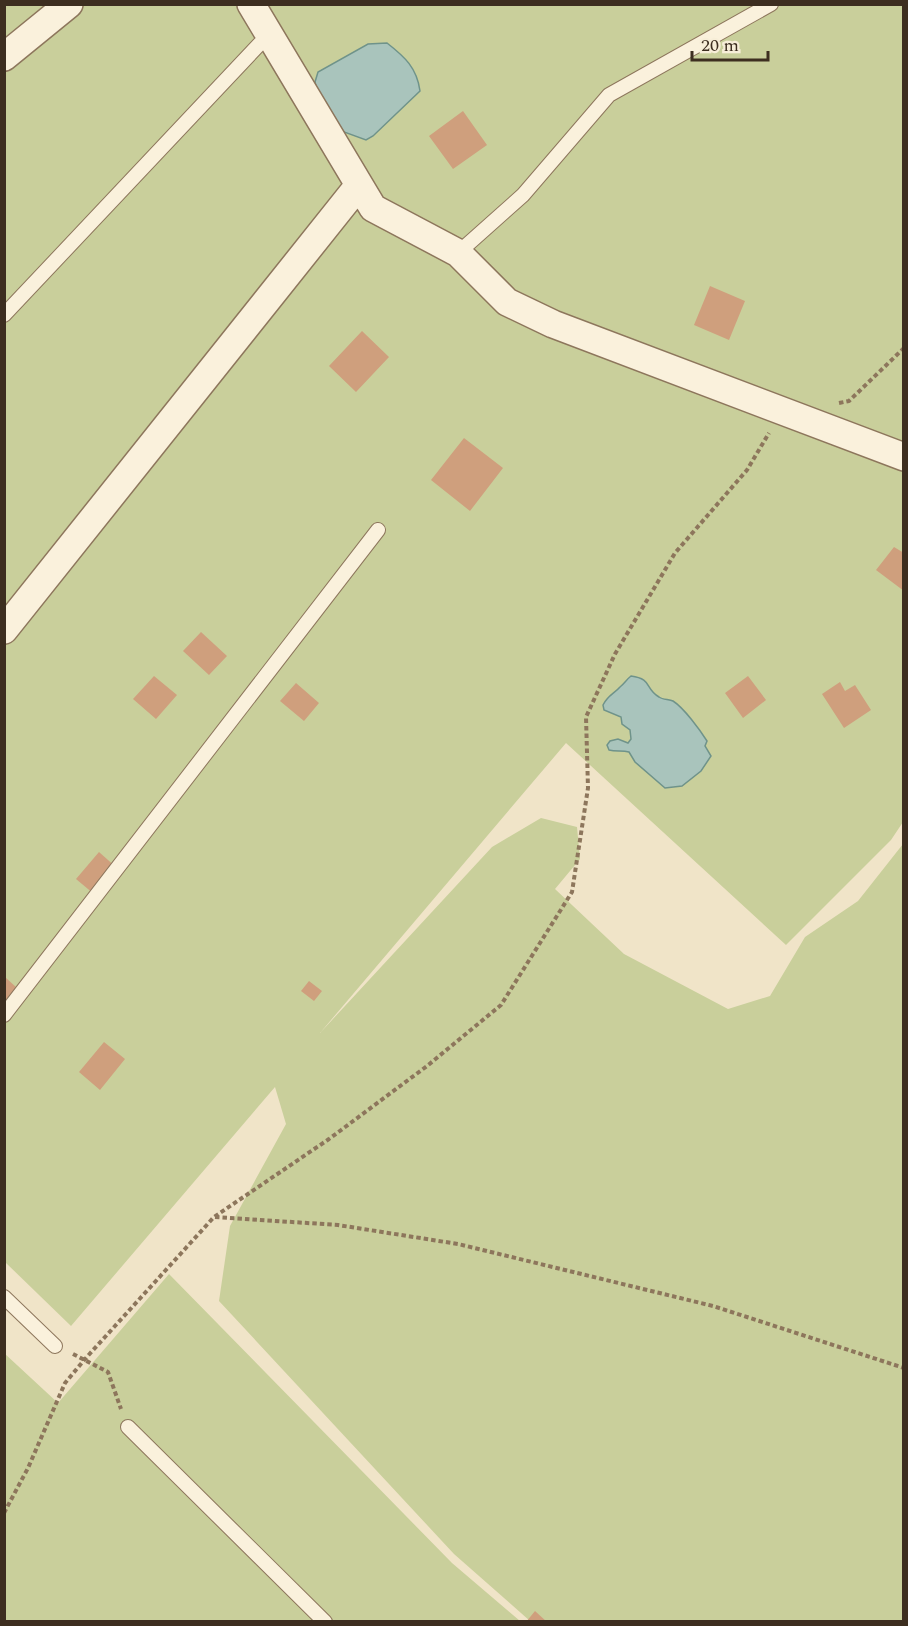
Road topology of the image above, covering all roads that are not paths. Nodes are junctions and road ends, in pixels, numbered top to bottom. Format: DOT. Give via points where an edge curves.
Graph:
graph roads {
  1 [pos="69,4"];
  2 [pos="250,4"];
  3 [pos="771,4"];
  4 [pos="268,34"];
  5 [pos="4,57"];
  6 [pos="359,185"];
  7 [pos="458,253"];
  8 [pos="4,315"];
  9 [pos="903,458"];
  10 [pos="378,530"];
  11 [pos="4,630"];
  12 [pos="4,1015"];
  13 [pos="4,1297"];
  14 [pos="55,1346"];
  15 [pos="128,1427"];
  16 [pos="325,1622"];
  1 -- 5 [label="street"];
  2 -- 4 [label="street"];
  3 -- 7 [label="lane" via="609,95 523,195"];
  4 -- 6 [label="street"];
  4 -- 8 [label="lane"];
  6 -- 7 [label="street" via="373,208"];
  6 -- 11 [label="street"];
  7 -- 9 [label="street" via="507,302 553,324"];
  10 -- 12 [label="lane"];
  13 -- 14 [label="lane"];
  15 -- 16 [label="lane"];
}
